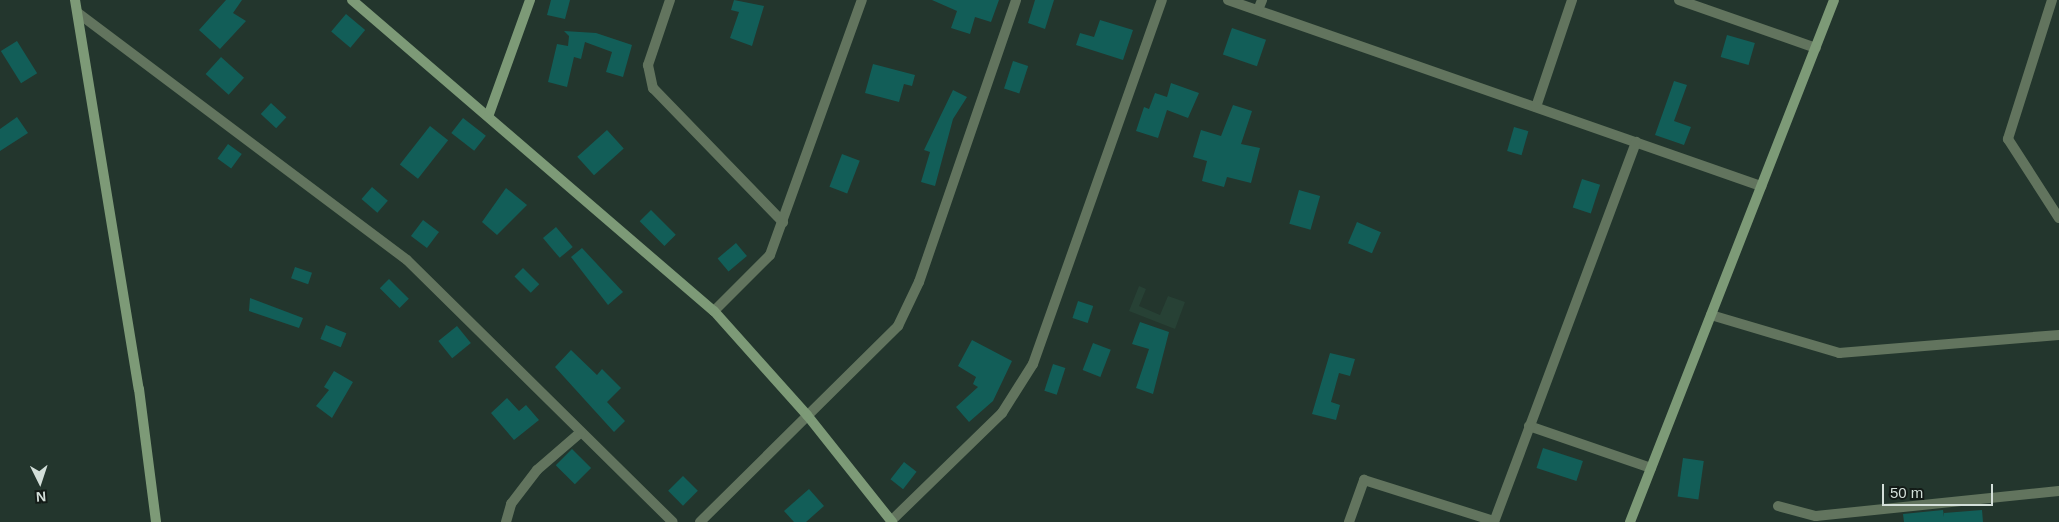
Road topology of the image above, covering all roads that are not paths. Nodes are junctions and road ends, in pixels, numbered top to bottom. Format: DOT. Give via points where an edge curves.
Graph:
graph roads {
  1 [pos="75,0"];
  2 [pos="352,0"];
  3 [pos="530,0"];
  4 [pos="670,0"];
  5 [pos="862,0"];
  6 [pos="1016,0"];
  7 [pos="1162,0"];
  8 [pos="1228,0"];
  9 [pos="1262,0"];
  10 [pos="1572,0"];
  11 [pos="1679,0"];
  12 [pos="1834,0"];
  13 [pos="2052,0"];
  14 [pos="1258,10"];
  15 [pos="78,13"];
  16 [pos="1816,48"];
  17 [pos="1536,107"];
  18 [pos="489,114"];
  19 [pos="1636,142"];
  20 [pos="1761,186"];
  21 [pos="2059,218"];
  22 [pos="783,222"];
  23 [pos="714,311"];
  24 [pos="1711,316"];
  25 [pos="2059,335"];
  26 [pos="807,415"];
  27 [pos="1530,426"];
  28 [pos="581,432"];
  29 [pos="1651,468"];
  30 [pos="2059,491"];
  31 [pos="1778,506"];
  32 [pos="1494,521"];
  33 [pos="156,522"];
  34 [pos="506,522"];
  35 [pos="673,522"];
  36 [pos="700,522"];
  37 [pos="891,522"];
  38 [pos="1349,522"];
  39 [pos="1630,522"];
  1 -- 15 [label="street"];
  2 -- 18 [label="street"];
  3 -- 18 [label="street"];
  4 -- 22 [label="street" via="648,65 653,88"];
  5 -- 22 [label="street"];
  6 -- 26 [label="street" via="919,282 898,326"];
  7 -- 37 [label="street" via="1033,364 1002,413"];
  8 -- 14 [label="street"];
  9 -- 14 [label="street"];
  10 -- 17 [label="street"];
  11 -- 16 [label="street"];
  12 -- 16 [label="street"];
  13 -- 21 [label="street" via="2008,139"];
  14 -- 17 [label="street"];
  15 -- 28 [label="street" via="407,260"];
  15 -- 33 [label="street" via="139,389"];
  16 -- 20 [label="street"];
  17 -- 19 [label="street"];
  18 -- 23 [label="street"];
  19 -- 20 [label="street"];
  19 -- 27 [label="street"];
  20 -- 24 [label="street"];
  22 -- 23 [label="street" via="770,255"];
  23 -- 26 [label="street"];
  24 -- 25 [label="street" via="1839,353"];
  24 -- 29 [label="street"];
  26 -- 36 [label="street"];
  26 -- 37 [label="street"];
  27 -- 29 [label="street"];
  27 -- 32 [label="street"];
  28 -- 34 [label="street" via="537,470 511,504"];
  28 -- 35 [label="street"];
  29 -- 39 [label="street"];
  30 -- 31 [label="street" via="1816,516"];
  32 -- 38 [label="street" via="1364,480"];
}
